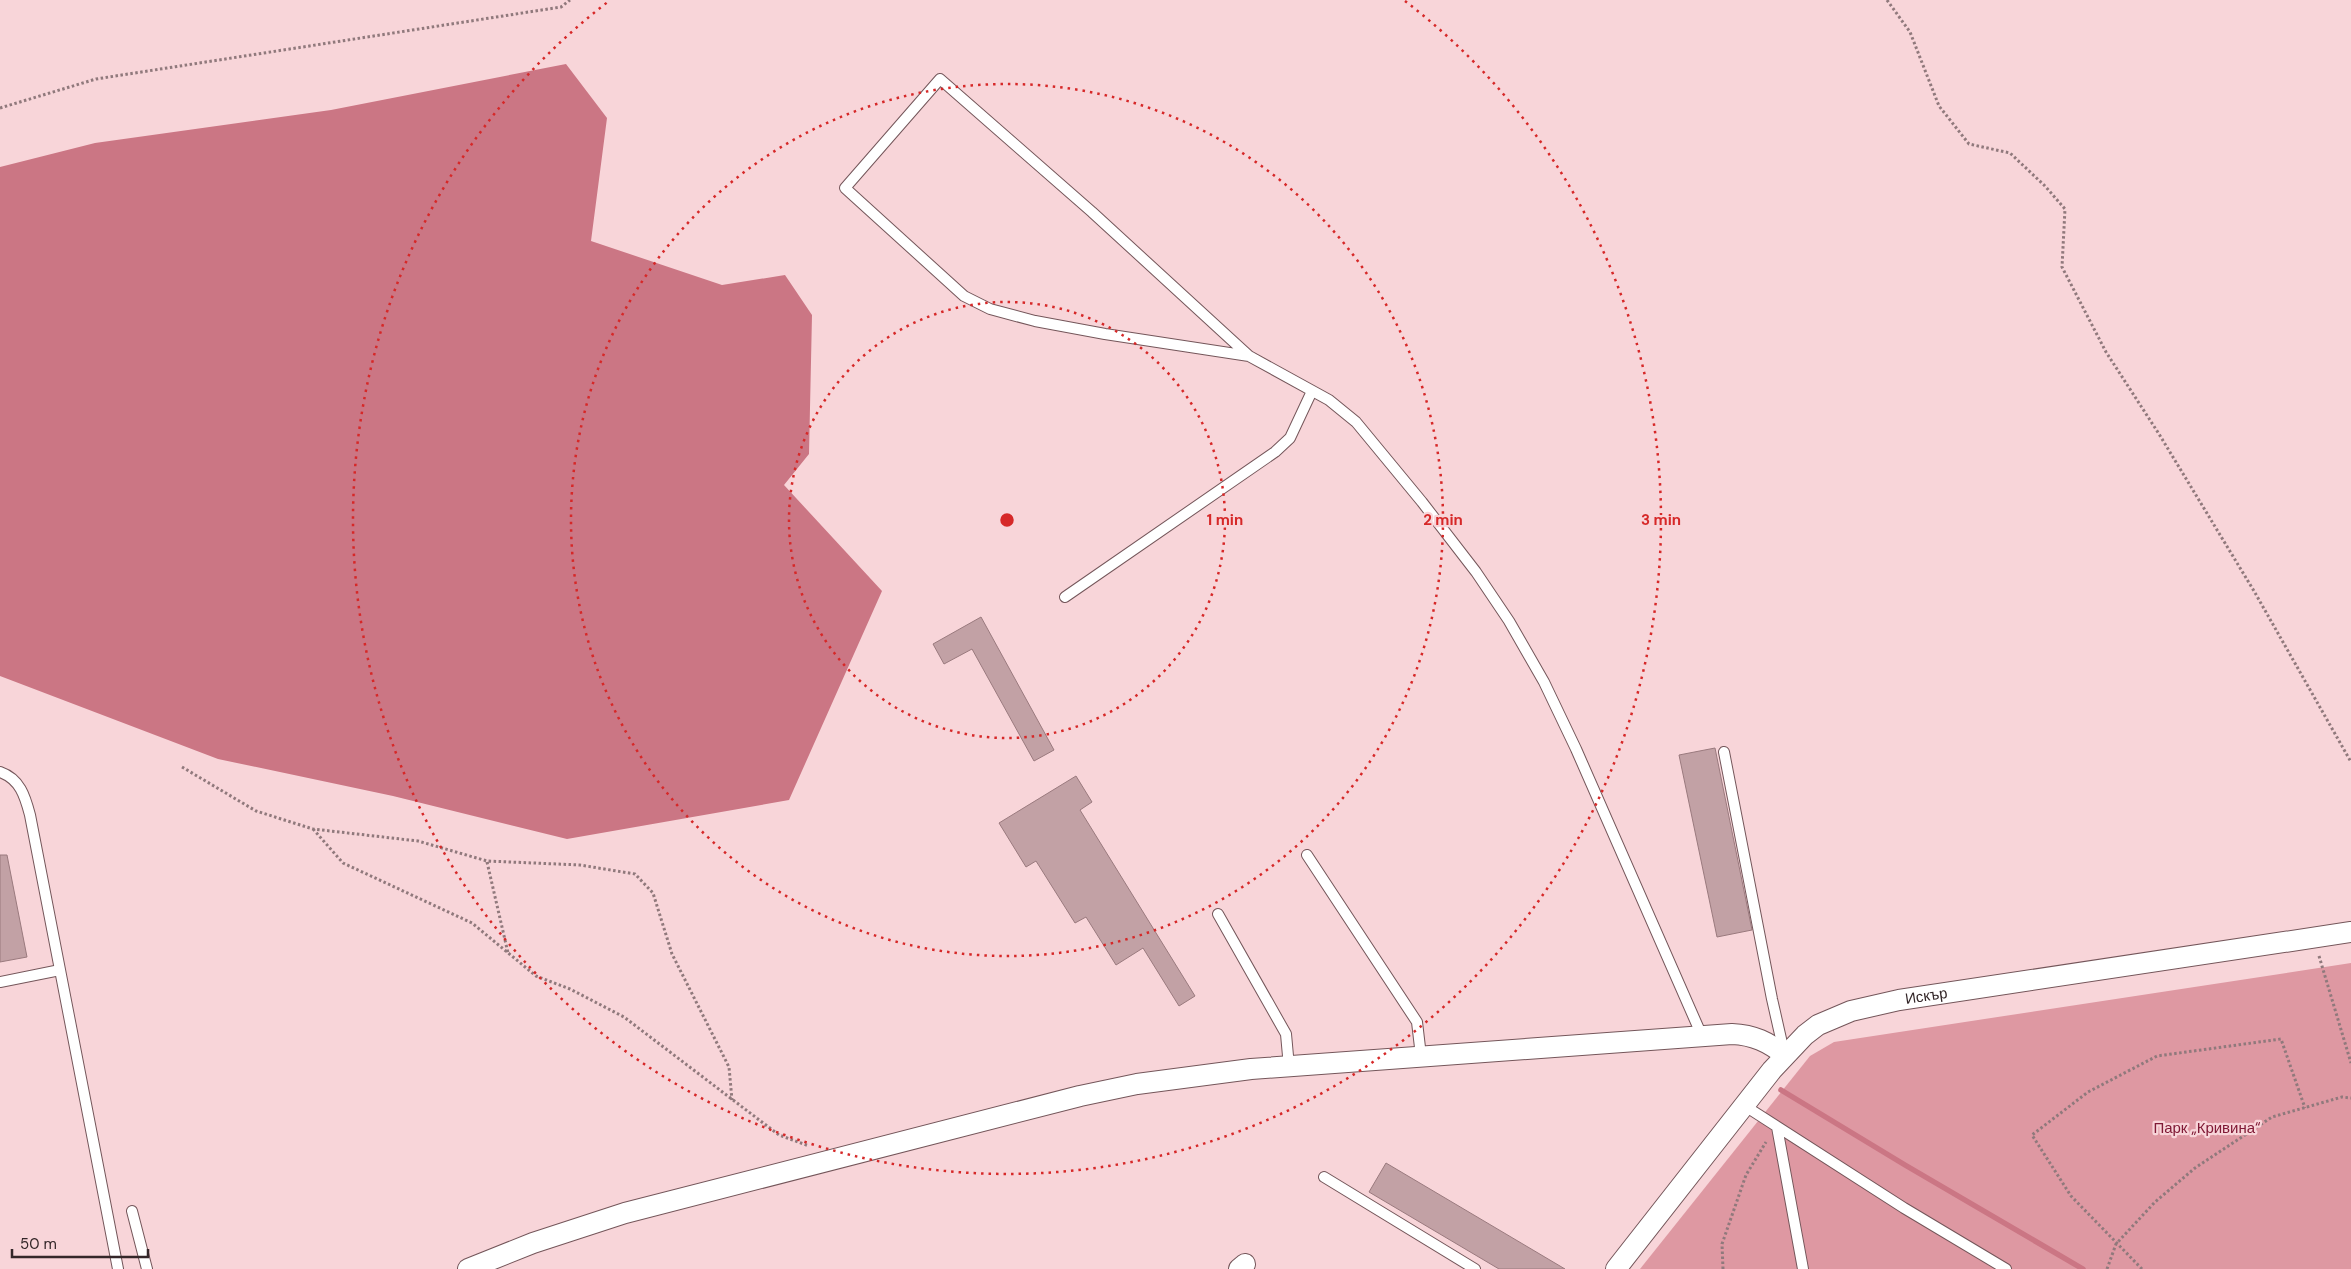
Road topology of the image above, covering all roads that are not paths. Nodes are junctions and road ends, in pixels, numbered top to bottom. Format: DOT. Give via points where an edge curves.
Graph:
graph roads {
  1 [pos="1249,356"];
  2 [pos="1312,391"];
  3 [pos="1065,597"];
  4 [pos="1724,752"];
  5 [pos="0,772"];
  6 [pos="1307,855"];
  7 [pos="1218,914"];
  8 [pos="2351,932"];
  9 [pos="60,970"];
  10 [pos="0,982"];
  11 [pos="1702,1036"];
  12 [pos="1785,1055"];
  13 [pos="1421,1056"];
  14 [pos="1289,1066"];
  15 [pos="1745,1106"];
  16 [pos="1776,1127"];
  17 [pos="1324,1177"];
  18 [pos="132,1211"];
  19 [pos="498,1263"];
  20 [pos="118,1269"];
  21 [pos="147,1269"];
  22 [pos="468,1269"];
  23 [pos="1475,1269"];
  24 [pos="1616,1269"];
  25 [pos="1803,1269"];
  26 [pos="2006,1269"];
  1 -- 1 [label="lane" via="1105,334 990,309 964,296 845,188 940,79"];
  1 -- 2 [label="lane"];
  2 -- 3 [label="lane" via="1290,438 1275,452"];
  2 -- 11 [label="lane" via="1356,422 1476,572 1508,620 1544,682 1576,749"];
  4 -- 12 [label="lane"];
  5 -- 9 [label="lane" via="19,785 26,800"];
  6 -- 13 [label="lane" via="1417,1022"];
  7 -- 14 [label="lane" via="1286,1034"];
  8 -- 12 [label="street, Искър" via="1872,1005 1818,1025"];
  9 -- 10 [label="lane"];
  9 -- 20 [label="lane"];
  11 -- 12 [label="street" via="1751,1035"];
  11 -- 13 [label="street"];
  12 -- 15 [label="street, Искър"];
  13 -- 14 [label="street"];
  14 -- 19 [label="street" via="1185,1076 1080,1096 624,1213 542,1240"];
  15 -- 16 [label="lane"];
  15 -- 24 [label="street, Искър"];
  16 -- 25 [label="lane"];
  16 -- 26 [label="lane"];
  17 -- 23 [label="lane"];
  18 -- 21 [label="lane"];
  19 -- 22 [label="street"];
}
